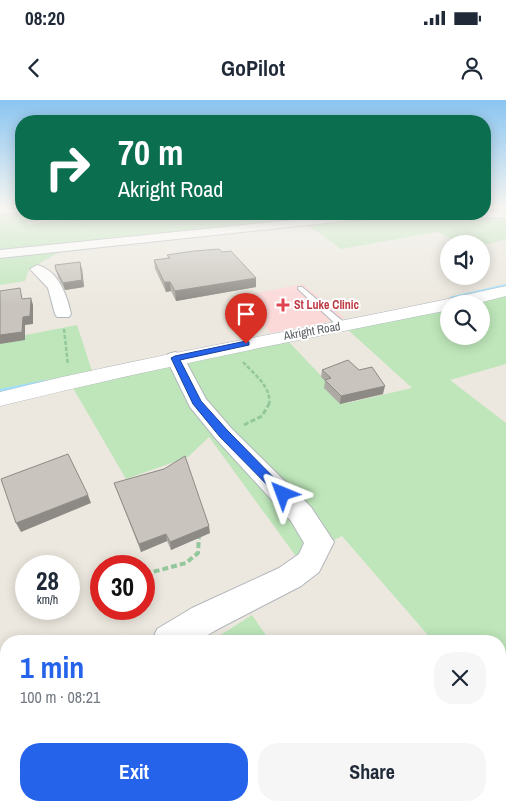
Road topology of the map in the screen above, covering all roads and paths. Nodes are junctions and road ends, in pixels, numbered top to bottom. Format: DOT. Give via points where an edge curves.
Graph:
graph roads {
  1 [pos="141,239"];
  2 [pos="0,254"];
  3 [pos="37,269"];
  4 [pos="300,288"];
  5 [pos="506,291"];
  6 [pos="489,295"];
  7 [pos="440,307"];
  8 [pos="63,314"];
  9 [pos="343,326"];
  10 [pos="229,347"];
  11 [pos="175,358"];
  12 [pos="70,381"];
  13 [pos="0,399"];
  14 [pos="224,434"];
  15 [pos="196,528"];
  16 [pos="155,572"];
  17 [pos="179,635"];
  1 -- 2 [label="street"];
  3 -- 8 [label="street" via="56,287"];
  4 -- 9 [label="lane"];
  5 -- 6 [label="street"];
  7 -- 9 [label="street, Akright Road"];
  8 -- 12 [label="path"];
  9 -- 10 [label="street, Akright Road"];
  10 -- 11 [label="street, Akright Road"];
  10 -- 14 [label="path" via="268,390 270,402 264,415"];
  11 -- 12 [label="street, Akright Road"];
  11 -- 14 [label="street" via="197,402"];
  12 -- 13 [label="street, Akright Road"];
  14 -- 17 [label="street" via="301,514 320,542 309,562 290,577"];
  15 -- 16 [label="path" via="200,536 198,553 186,564"];
}
